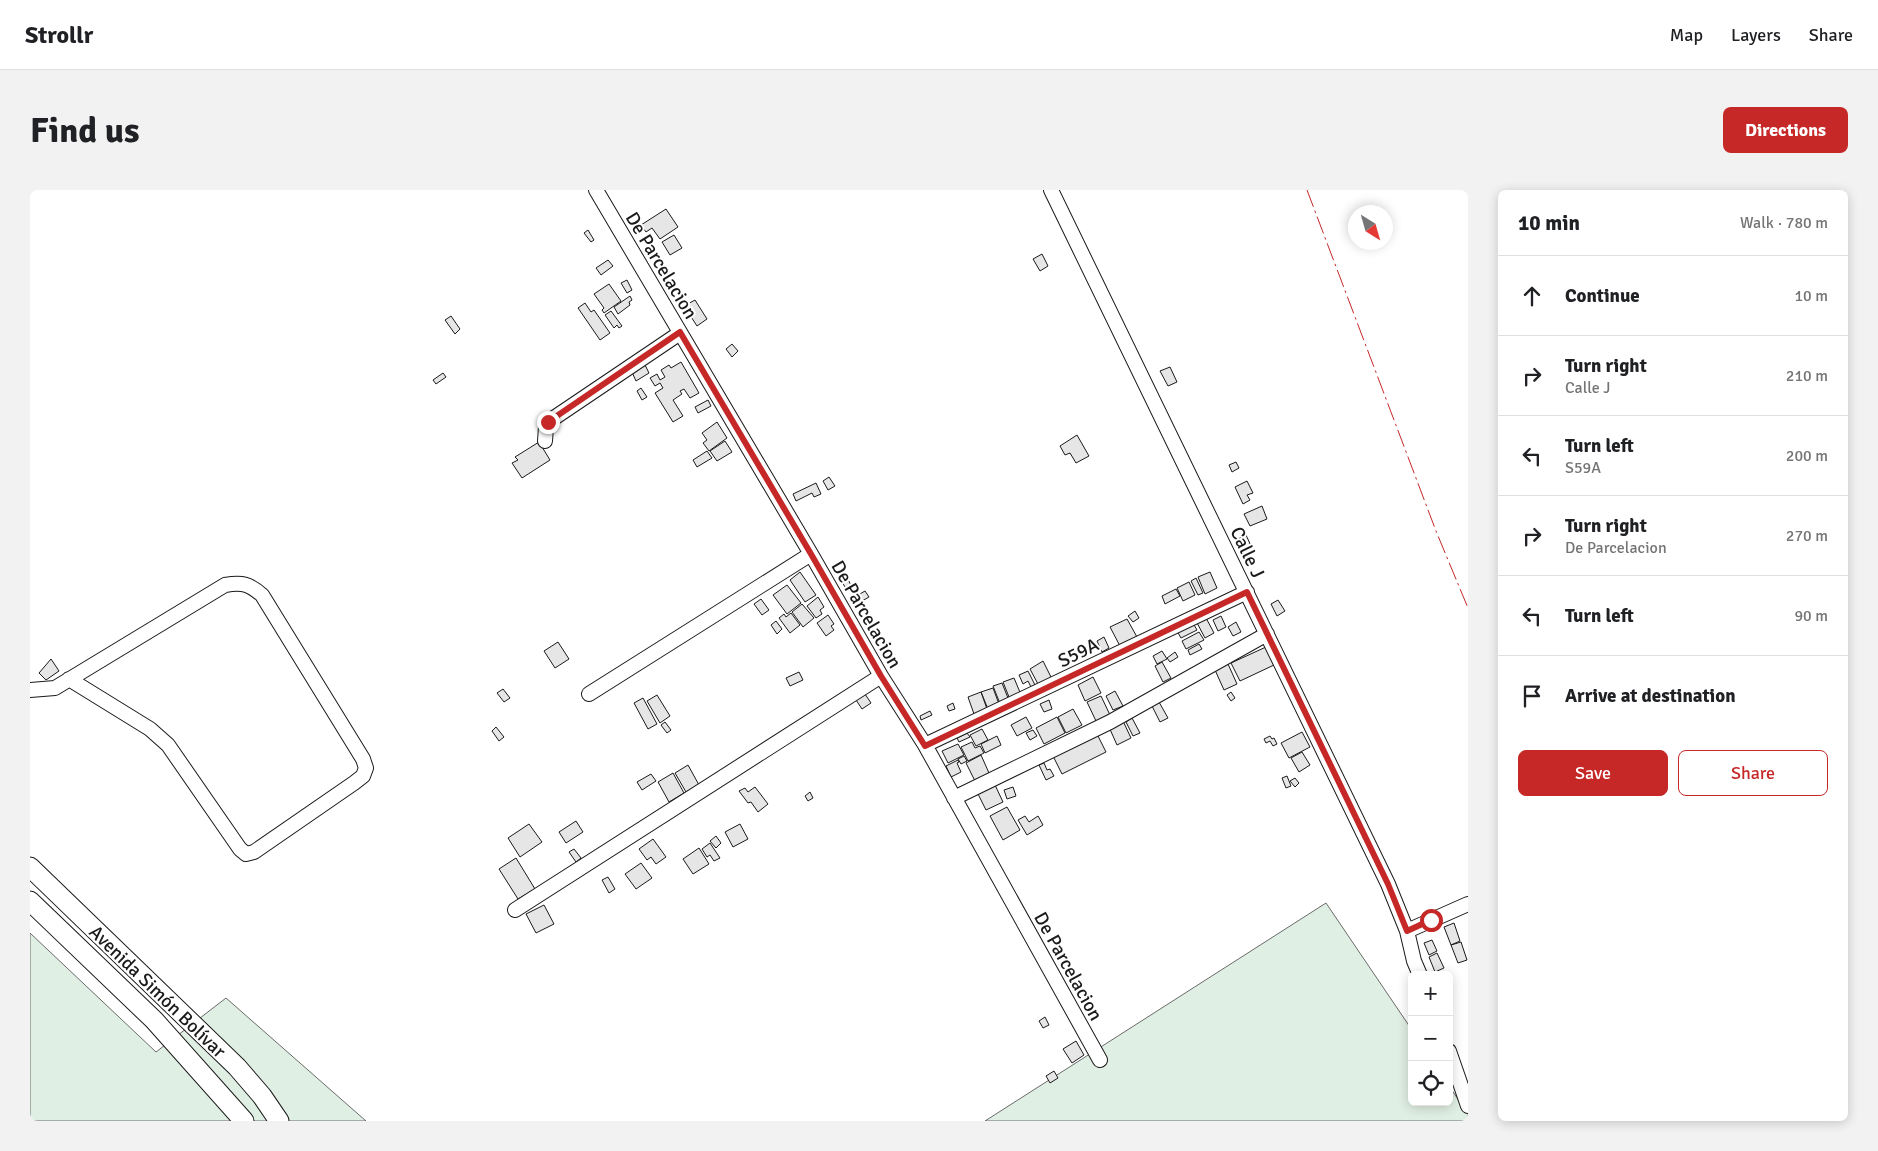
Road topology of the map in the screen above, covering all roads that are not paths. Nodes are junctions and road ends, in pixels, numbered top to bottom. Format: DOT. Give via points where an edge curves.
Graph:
graph roads {
  1 [pos="596,190"];
  2 [pos="1051,190"];
  3 [pos="680,332"];
  4 [pos="545,441"];
  5 [pos="811,554"];
  6 [pos="1247,592"];
  7 [pos="1267,634"];
  8 [pos="881,676"];
  9 [pos="69,679"];
  10 [pos="30,690"];
  11 [pos="589,694"];
  12 [pos="925,746"];
  13 [pos="954,798"];
  14 [pos="30,867"];
  15 [pos="30,901"];
  16 [pos="1468,904"];
  17 [pos="516,910"];
  18 [pos="1407,931"];
  19 [pos="1418,971"];
  20 [pos="1100,1060"];
  21 [pos="1452,1061"];
  22 [pos="1468,1106"];
  23 [pos="244,1121"];
  24 [pos="279,1121"];
  1 -- 3 [label="street, De Parcelacion"];
  2 -- 6 [label="street, Calle J"];
  3 -- 4 [label="street" via="548,422"];
  3 -- 5 [label="street, De Parcelacion"];
  5 -- 8 [label="street, De Parcelacion"];
  5 -- 11 [label="street"];
  6 -- 7 [label="street, Calle J"];
  6 -- 12 [label="street, S59A"];
  7 -- 13 [label="street" via="1110,722"];
  7 -- 18 [label="street, Calle J" via="1388,884"];
  8 -- 12 [label="street, De Parcelacion"];
  8 -- 17 [label="street"];
  9 -- 9 [label="street" via="225,585 251,586 262,595 366,768 363,776 354,783 254,852 246,854 168,745 150,729"];
  9 -- 10 [label="street" via="55,688"];
  12 -- 13 [label="street, De Parcelacion"];
  13 -- 20 [label="street, De Parcelacion"];
  14 -- 24 [label="highway, Avenida Simón Bolívar" via="237,1068"];
  15 -- 23 [label="highway, Avenida Simón Bolívar" via="154,1020"];
  16 -- 18 [label="street"];
  18 -- 19 [label="street, Calle J"];
  21 -- 22 [label="street"];
}
